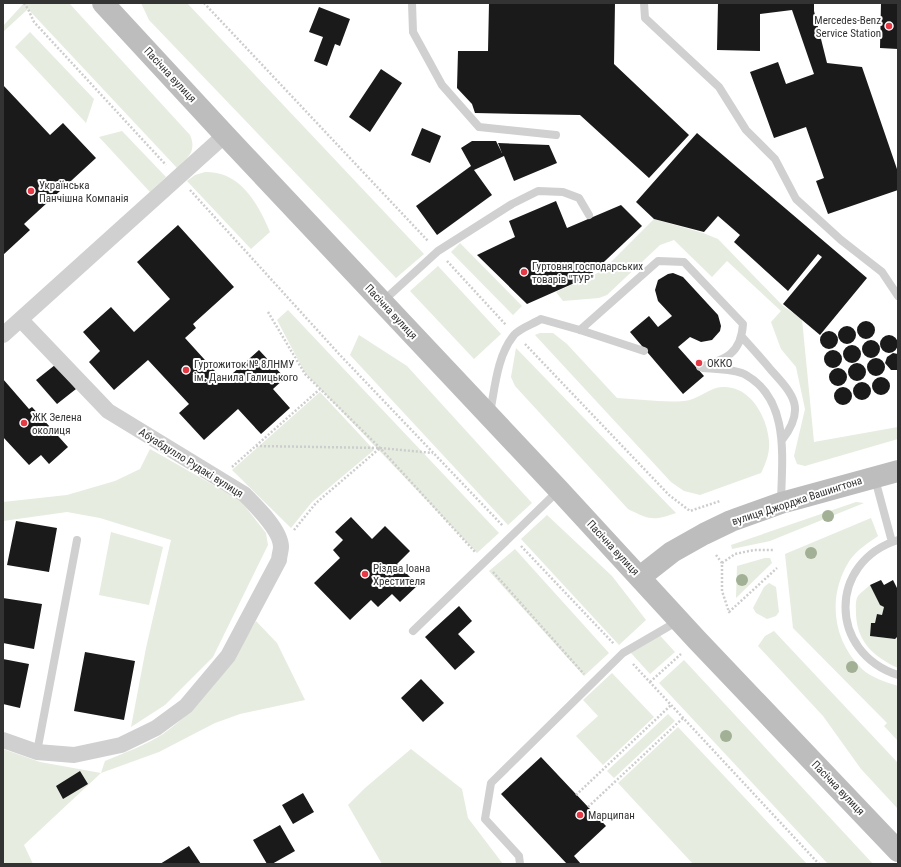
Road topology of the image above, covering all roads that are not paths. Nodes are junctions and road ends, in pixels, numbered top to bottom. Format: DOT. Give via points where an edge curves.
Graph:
graph roads {
  1 [pos="104,3"];
  2 [pos="412,3"];
  3 [pos="644,3"];
  4 [pos="225,135"];
  5 [pos="556,135"];
  6 [pos="589,215"];
  7 [pos="898,296"];
  8 [pos="382,302"];
  9 [pos="21,320"];
  10 [pos="580,330"];
  11 [pos="3,335"];
  12 [pos="742,337"];
  13 [pos="644,351"];
  14 [pos="490,415"];
  15 [pos="782,440"];
  16 [pos="898,471"];
  17 [pos="874,476"];
  18 [pos="559,490"];
  19 [pos="781,504"];
  20 [pos="77,540"];
  21 [pos="895,541"];
  22 [pos="640,577"];
  23 [pos="679,621"];
  24 [pos="413,631"];
  25 [pos="898,675"];
  26 [pos="3,740"];
  27 [pos="37,752"];
  28 [pos="898,851"];
  29 [pos="520,864"];
  1 -- 4 [label="main road, Пасічна вулиця"];
  2 -- 5 [label="lane" via="413,32 442,85 479,127"];
  3 -- 7 [label="lane" via="645,18 719,87 746,130 774,159 796,199 841,240 882,272"];
  4 -- 8 [label="main road, Пасічна вулиця"];
  4 -- 9 [label="street"];
  6 -- 8 [label="lane" via="579,198 564,192 538,191 512,204 438,251"];
  8 -- 14 [label="main road, Пасічна вулиця"];
  9 -- 11 [label="street"];
  9 -- 27 [label="street, Абуабдулло Рудакі вулиця" via="108,411 244,494 256,505 277,533 281,546 279,560 228,656 186,706 156,728 121,745 74,755"];
  10 -- 12 [label="lane" via="658,261 684,262 743,324"];
  10 -- 13 [label="lane"];
  10 -- 14 [label="lane" via="541,319 515,334 498,370"];
  12 -- 15 [label="lane" via="791,392 794,418 790,430"];
  12 -- 15 [label="lane" via="737,348 728,357 700,367 745,374 763,389 776,408"];
  14 -- 18 [label="main road, Пасічна вулиця"];
  15 -- 19 [label="lane"];
  16 -- 17 [label="main road, вулиця Джорджа Вашингтона"];
  17 -- 19 [label="main road, вулиця Джорджа Вашингтона"];
  17 -- 21 [label="lane"];
  18 -- 22 [label="main road, Пасічна вулиця"];
  18 -- 24 [label="lane"];
  19 -- 22 [label="main road, вулиця Джорджа Вашингтона" via="704,534 672,552"];
  20 -- 27 [label="lane"];
  21 -- 25 [label="lane" via="885,544 859,566 848,587 845,606 848,627 856,646 870,662 884,671"];
  22 -- 23 [label="main road, Пасічна вулиця"];
  23 -- 28 [label="main road, Пасічна вулиця"];
  23 -- 29 [label="lane" via="623,653 491,783 485,819 519,856"];
  26 -- 27 [label="street"];
}
